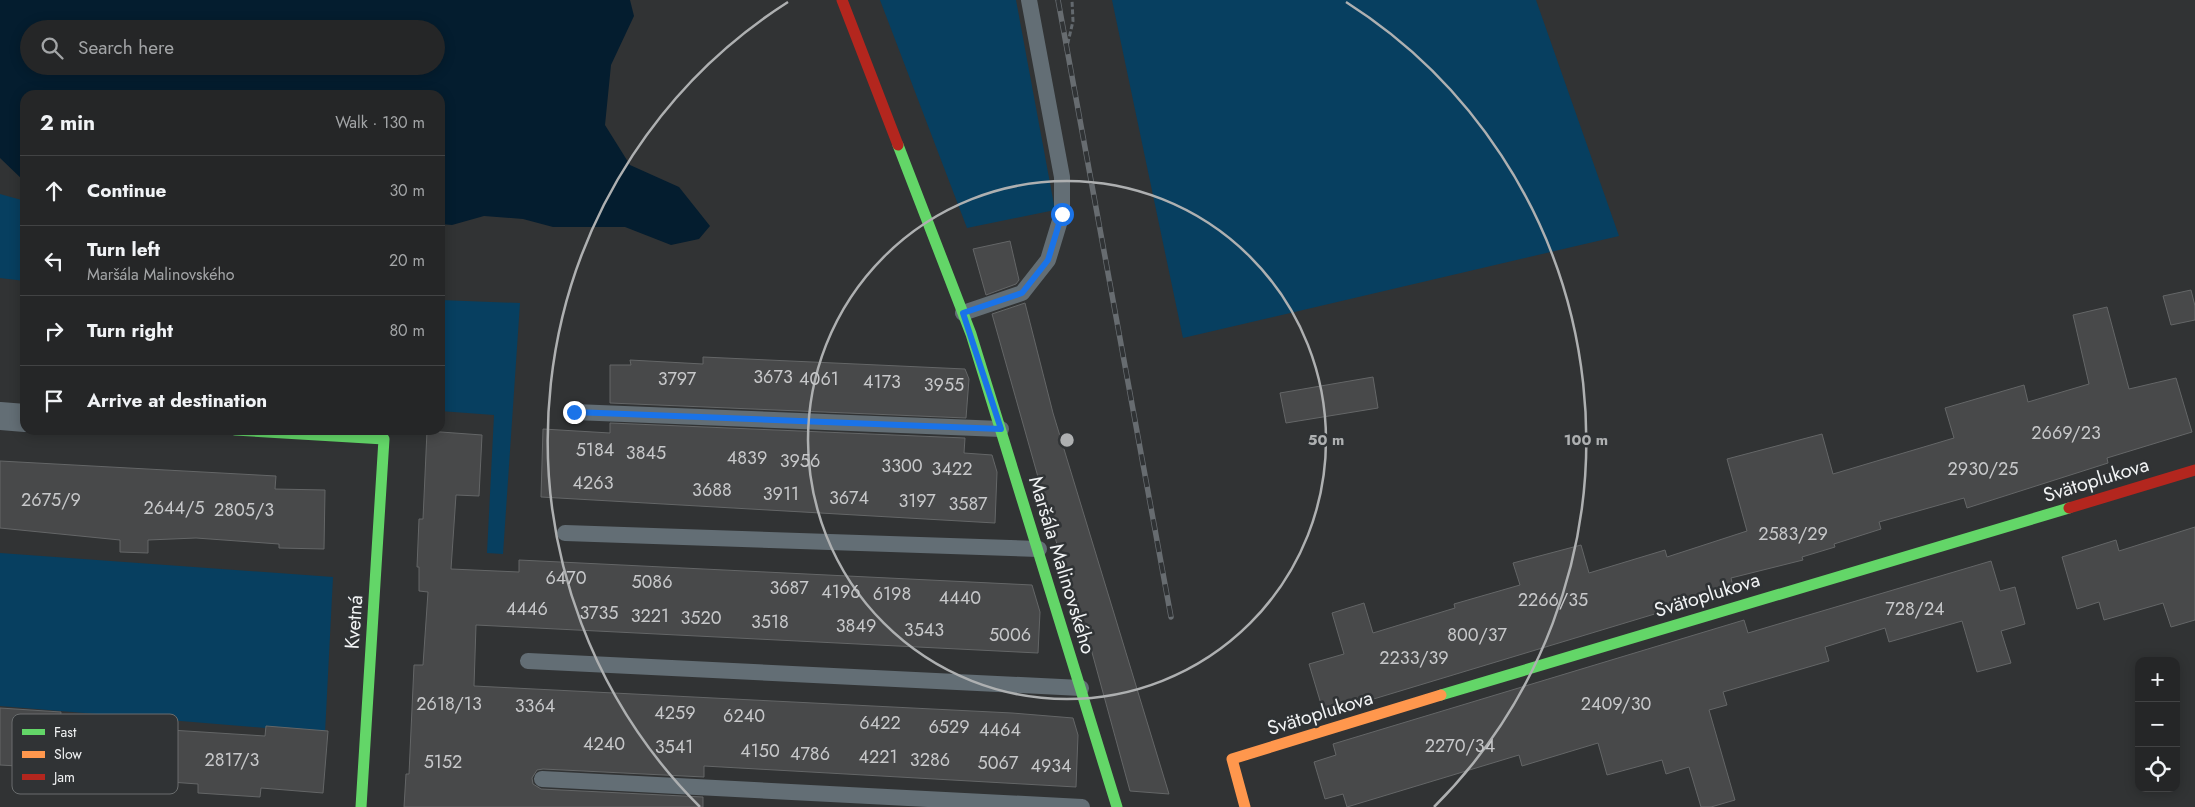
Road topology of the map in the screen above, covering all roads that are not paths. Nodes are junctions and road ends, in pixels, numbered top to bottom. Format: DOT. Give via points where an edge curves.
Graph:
graph roads {
  1 [pos="842,0"];
  2 [pos="1029,0"];
  3 [pos="963,313"];
  4 [pos="574,412"];
  5 [pos="0,416"];
  6 [pos="20,418"];
  7 [pos="1001,429"];
  8 [pos="318,435"];
  9 [pos="2195,470"];
  10 [pos="565,533"];
  11 [pos="1039,549"];
  12 [pos="528,661"];
  13 [pos="1081,688"];
  14 [pos="542,779"];
  15 [pos="361,807"];
  16 [pos="1082,807"];
  17 [pos="1117,807"];
  18 [pos="1245,807"];
  1 -- 3 [label="street, Maršála Malinovského"];
  2 -- 3 [label="lane" via="1062,177 1062,214 1048,260 1022,293"];
  3 -- 7 [label="street, Maršála Malinovského"];
  4 -- 7 [label="lane"];
  5 -- 6 [label="street"];
  7 -- 11 [label="street, Maršála Malinovského"];
  8 -- 15 [label="street, Kvetná" via="384,439"];
  9 -- 18 [label="street, Svätoplukova" via="1232,759"];
  10 -- 11 [label="lane"];
  11 -- 13 [label="street, Maršála Malinovského"];
  12 -- 13 [label="lane"];
  13 -- 17 [label="street, Maršála Malinovského"];
  14 -- 16 [label="lane"];
}
